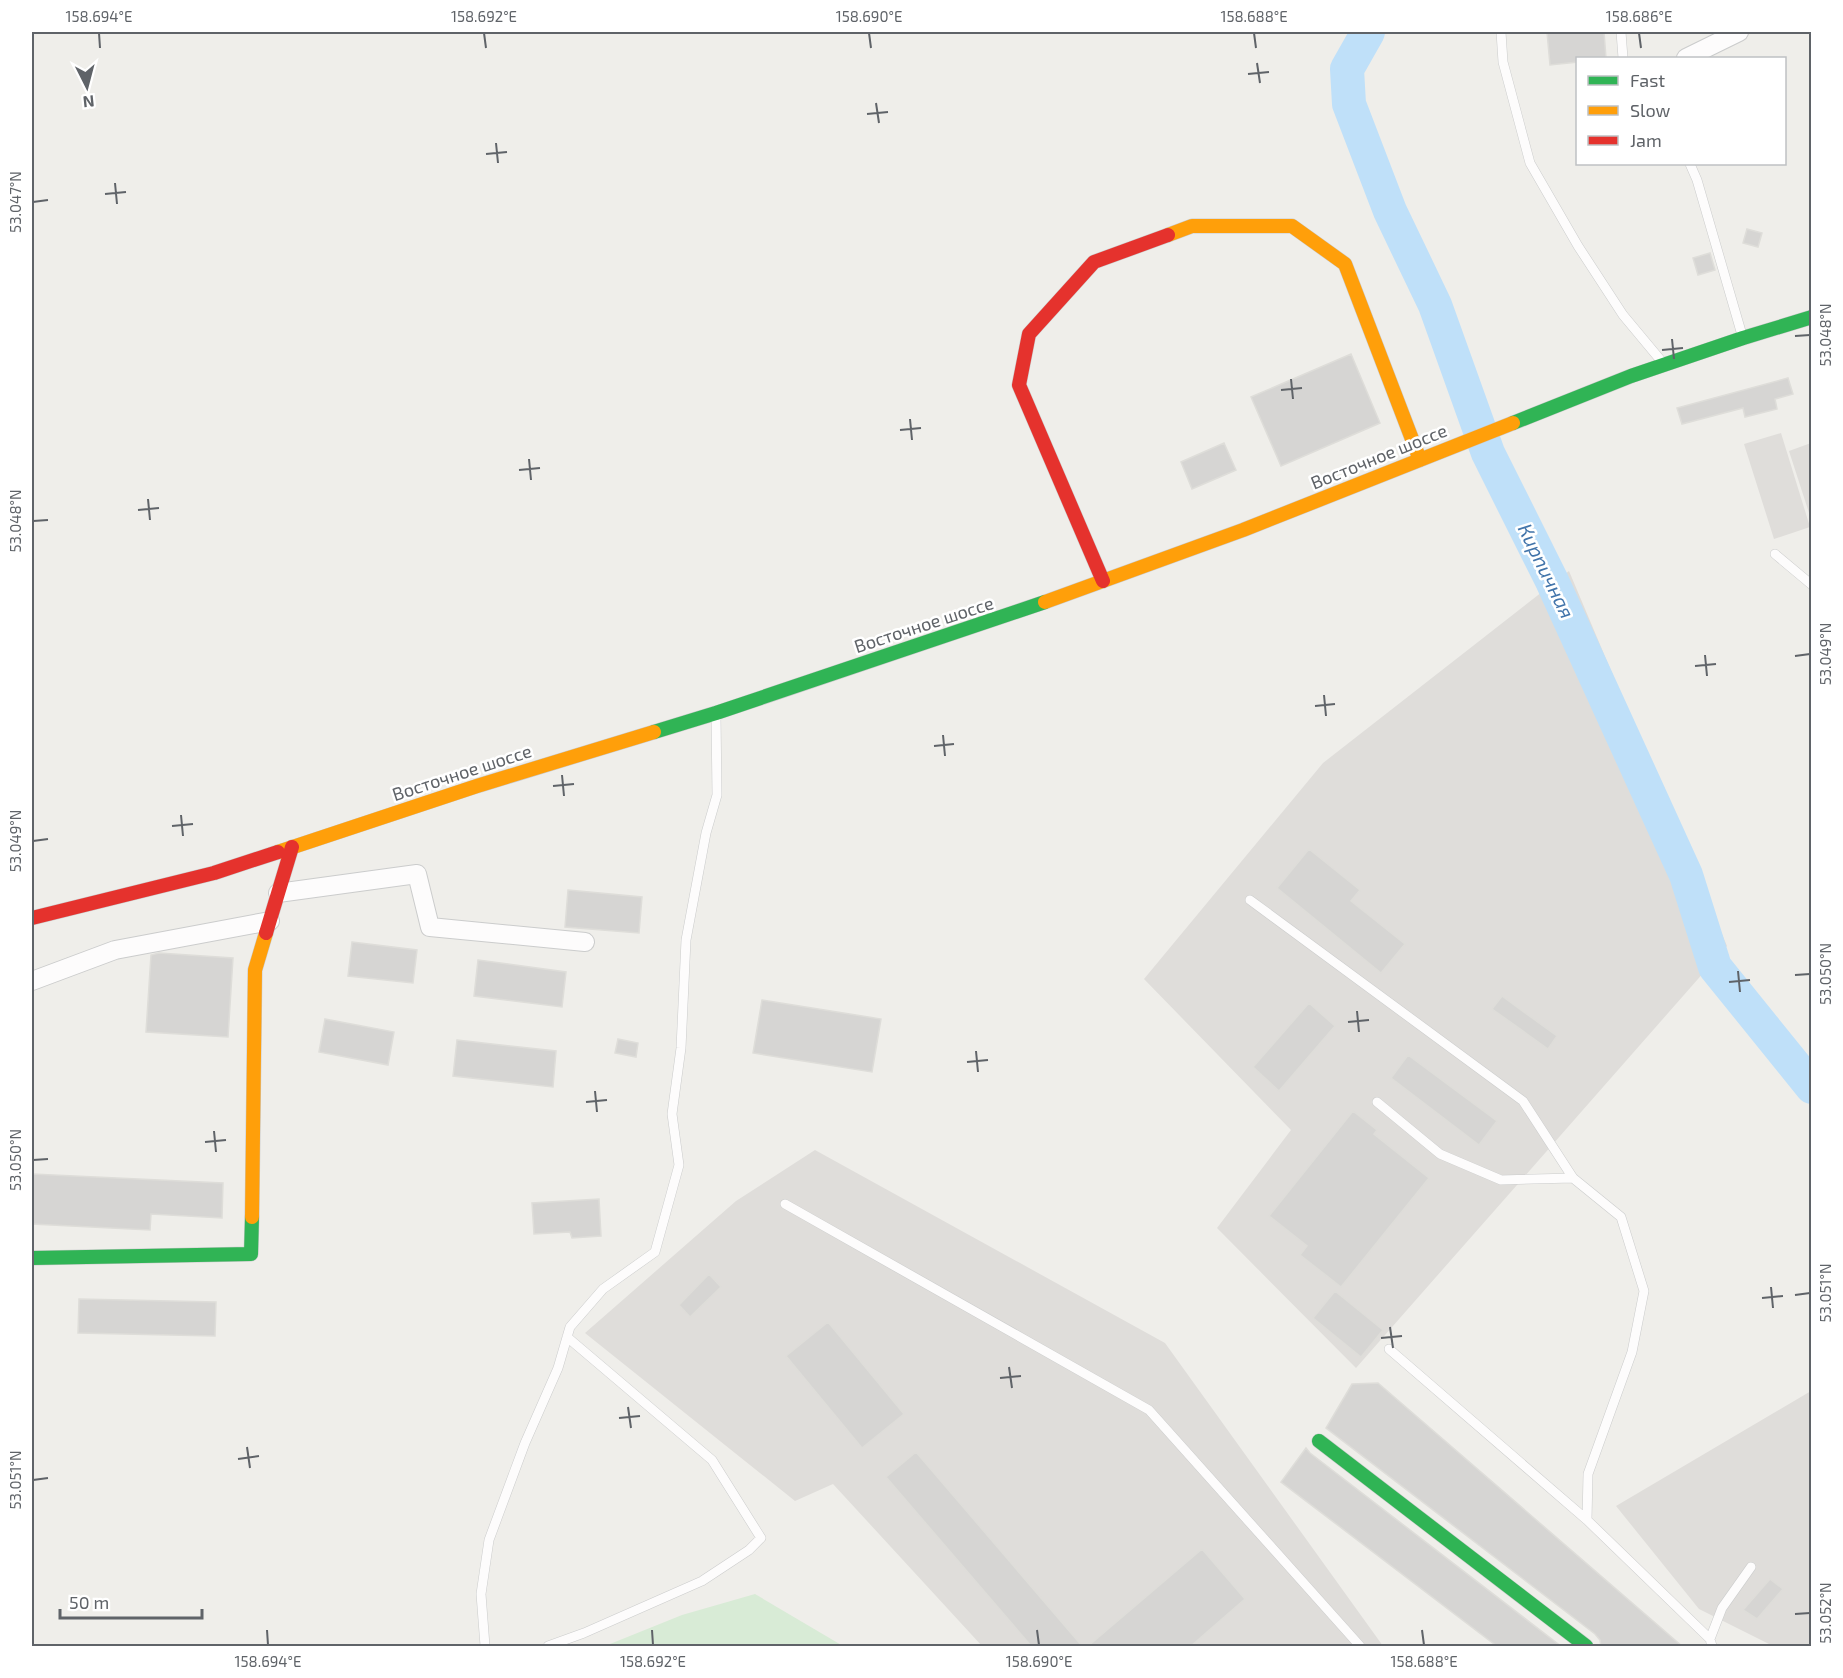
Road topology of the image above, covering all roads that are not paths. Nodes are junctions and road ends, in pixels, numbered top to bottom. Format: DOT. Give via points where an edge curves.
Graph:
graph roads {
  1 [pos="1501,32"];
  2 [pos="1622,32"];
  3 [pos="1739,32"];
  4 [pos="1623,57"];
  5 [pos="1688,57"];
  6 [pos="1690,165"];
  7 [pos="1812,317"];
  8 [pos="1743,338"];
  9 [pos="1665,365"];
  10 [pos="1420,460"];
  11 [pos="1775,554"];
  12 [pos="1103,581"];
  13 [pos="1812,585"];
  14 [pos="716,713"];
  15 [pos="292,847"];
  16 [pos="278,893"];
  17 [pos="1250,900"];
  18 [pos="32,918"];
  19 [pos="270,921"];
  20 [pos="585,942"];
  21 [pos="32,981"];
  22 [pos="1377,1102"];
  23 [pos="1573,1178"];
  24 [pos="785,1204"];
  25 [pos="32,1258"];
  26 [pos="567,1337"];
  27 [pos="1389,1349"];
  28 [pos="1319,1441"];
  29 [pos="1587,1520"];
  30 [pos="1751,1567"];
  31 [pos="1711,1643"];
  32 [pos="485,1647"];
  33 [pos="548,1647"];
  34 [pos="1360,1647"];
  35 [pos="1586,1647"];
  1 -- 9 [label="lane" via="1503,62 1530,163 1623,315"];
  2 -- 4 [label="lane"];
  3 -- 5 [label="street"];
  6 -- 8 [label="lane"];
  7 -- 8 [label="street, Восточное шоссе"];
  8 -- 9 [label="street, Восточное шоссе"];
  9 -- 10 [label="street, Восточное шоссе"];
  10 -- 12 [label="street, Восточное шоссе"];
  10 -- 12 [label="street" via="1345,264 1292,226 1192,226 1094,262 1029,334 1019,385"];
  11 -- 13 [label="lane"];
  12 -- 14 [label="street, Восточное шоссе"];
  14 -- 15 [label="street, Восточное шоссе"];
  14 -- 26 [label="lane" via="717,795 686,940 681,1048 672,1114 679,1166 655,1252 603,1289 570,1327"];
  15 -- 16 [label="street"];
  15 -- 18 [label="street, Восточное шоссе" via="214,873"];
  16 -- 19 [label="street"];
  16 -- 20 [label="street" via="417,874 430,927"];
  17 -- 23 [label="lane" via="1523,1101"];
  19 -- 21 [label="street" via="115,950"];
  19 -- 25 [label="street" via="255,970 250,1254"];
  22 -- 23 [label="lane" via="1440,1155 1501,1180"];
  23 -- 29 [label="lane" via="1621,1217 1644,1291 1632,1352 1588,1473"];
  24 -- 34 [label="lane" via="1149,1410"];
  26 -- 32 [label="lane" via="489,1540 481,1594"];
  26 -- 33 [label="lane" via="712,1460 761,1538 702,1581"];
  27 -- 29 [label="lane"];
  28 -- 35 [label="street"];
  29 -- 31 [label="lane"];
  30 -- 31 [label="lane" via="1722,1608"];
}
